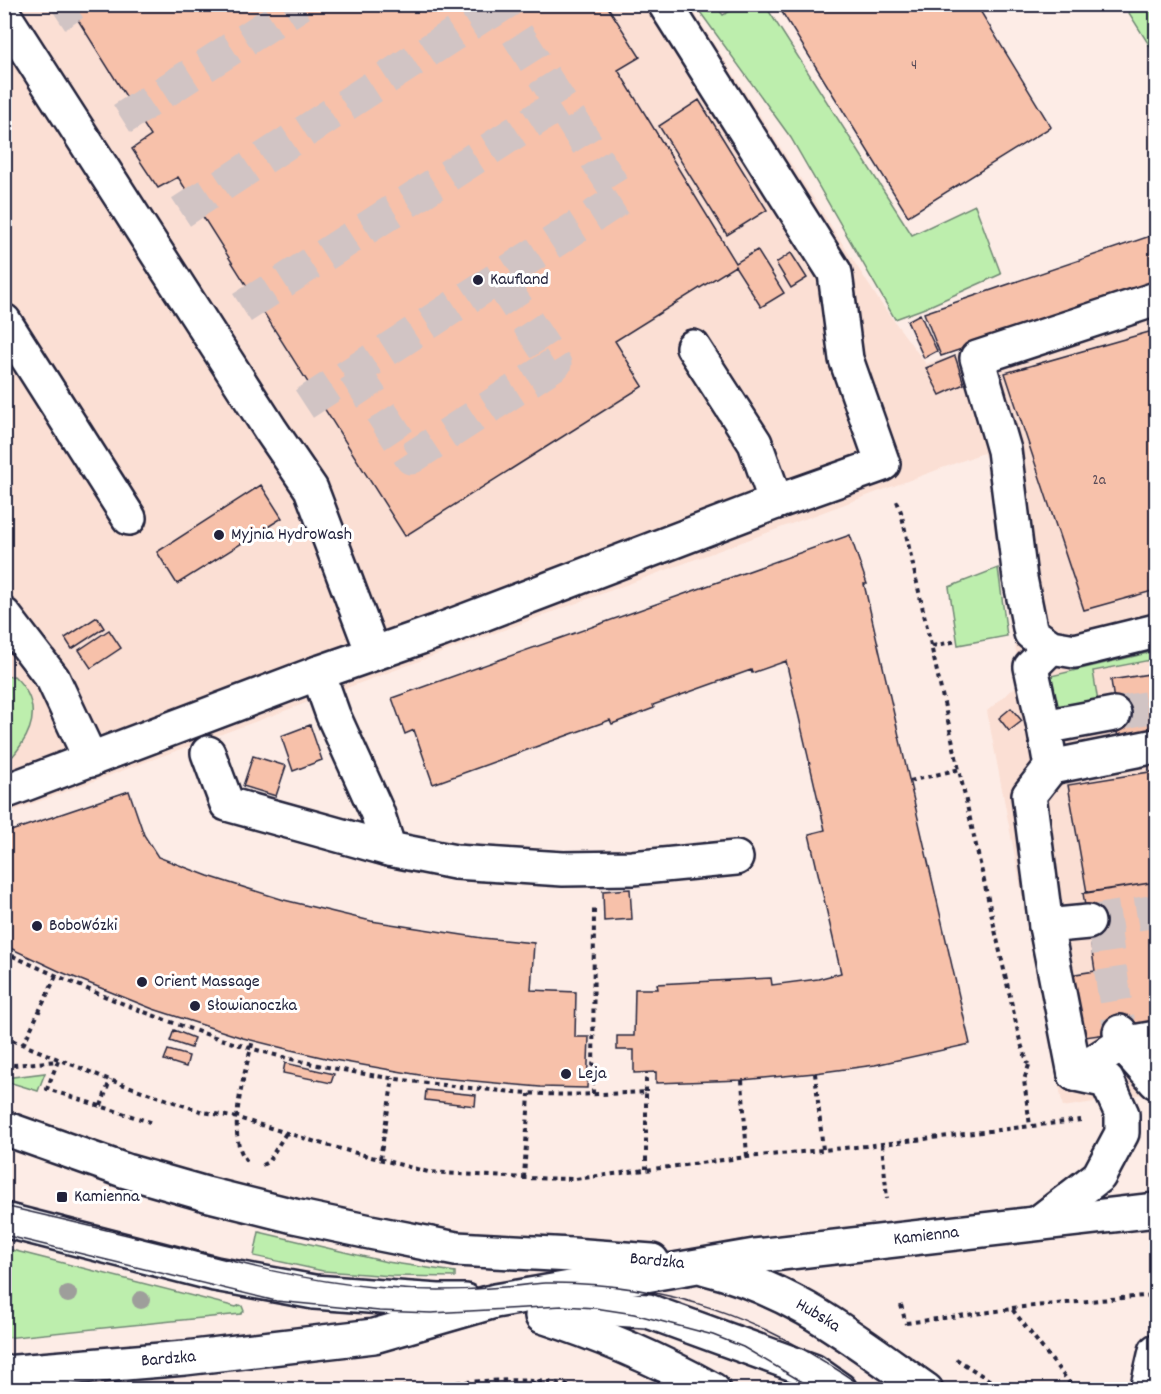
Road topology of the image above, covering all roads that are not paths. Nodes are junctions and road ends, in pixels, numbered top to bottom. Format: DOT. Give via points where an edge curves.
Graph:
graph roads {
  1 [pos="664,4"];
  2 [pos="4,15"];
  3 [pos="1156,299"];
  4 [pos="4,321"];
  5 [pos="693,347"];
  6 [pos="776,502"];
  7 [pos="129,518"];
  8 [pos="4,615"];
  9 [pos="1156,631"];
  10 [pos="1051,647"];
  11 [pos="373,653"];
  12 [pos="318,673"];
  13 [pos="1114,714"];
  14 [pos="1044,727"];
  15 [pos="1156,746"];
  16 [pos="208,753"];
  17 [pos="91,760"];
  18 [pos="1051,767"];
  19 [pos="4,792"];
  20 [pos="389,849"];
  21 [pos="736,858"];
  22 [pos="1088,922"];
  23 [pos="1046,926"];
  24 [pos="1121,1038"];
  25 [pos="1156,1038"];
  26 [pos="1075,1074"];
  27 [pos="1156,1082"];
  28 [pos="4,1128"];
  29 [pos="1156,1210"];
  30 [pos="4,1220"];
  31 [pos="1036,1224"];
  32 [pos="696,1265"];
  33 [pos="495,1301"];
  34 [pos="1156,1351"];
  35 [pos="4,1373"];
  36 [pos="713,1389"];
  37 [pos="840,1389"];
  38 [pos="926,1389"];
  39 [pos="1147,1389"];
  1 -- 6 [label="street" via="835,273 846,359 883,464"];
  2 -- 11 [label="street" via="311,489"];
  3 -- 10 [label="street" via="977,358 1004,450 1031,633"];
  4 -- 7 [label="street"];
  5 -- 6 [label="street" via="755,443"];
  6 -- 11 [label="street"];
  8 -- 17 [label="street" via="53,679"];
  9 -- 10 [label="street" via="1076,651"];
  10 -- 14 [label="street" via="1031,667"];
  11 -- 12 [label="street"];
  12 -- 17 [label="street"];
  12 -- 20 [label="street"];
  13 -- 14 [label="street"];
  14 -- 18 [label="street"];
  15 -- 18 [label="street"];
  16 -- 20 [label="street" via="227,804"];
  17 -- 19 [label="street"];
  18 -- 23 [label="street" via="1029,795"];
  20 -- 21 [label="street" via="456,862 563,869 632,868"];
  22 -- 23 [label="street"];
  23 -- 26 [label="street"];
  24 -- 25 [label="street"];
  24 -- 26 [label="street"];
  24 -- 27 [label="street"];
  26 -- 31 [label="street" via="1107,1081 1122,1114 1122,1133 1099,1176"];
  28 -- 32 [label="street, Bardzka" via="195,1191 370,1232 456,1249"];
  29 -- 31 [label="street, Kamienna"];
  30 -- 33 [label="street" via="216,1274 314,1292"];
  31 -- 32 [label="street, Kamienna"];
  32 -- 33 [label="street, Bardzka"];
  32 -- 38 [label="street, Hubska" via="731,1274 805,1306"];
  33 -- 35 [label="street, Bardzka" via="374,1336 185,1358"];
  33 -- 36 [label="street" via="584,1330"];
  33 -- 37 [label="street" via="648,1311 813,1371"];
  34 -- 39 [label="street"];
}
